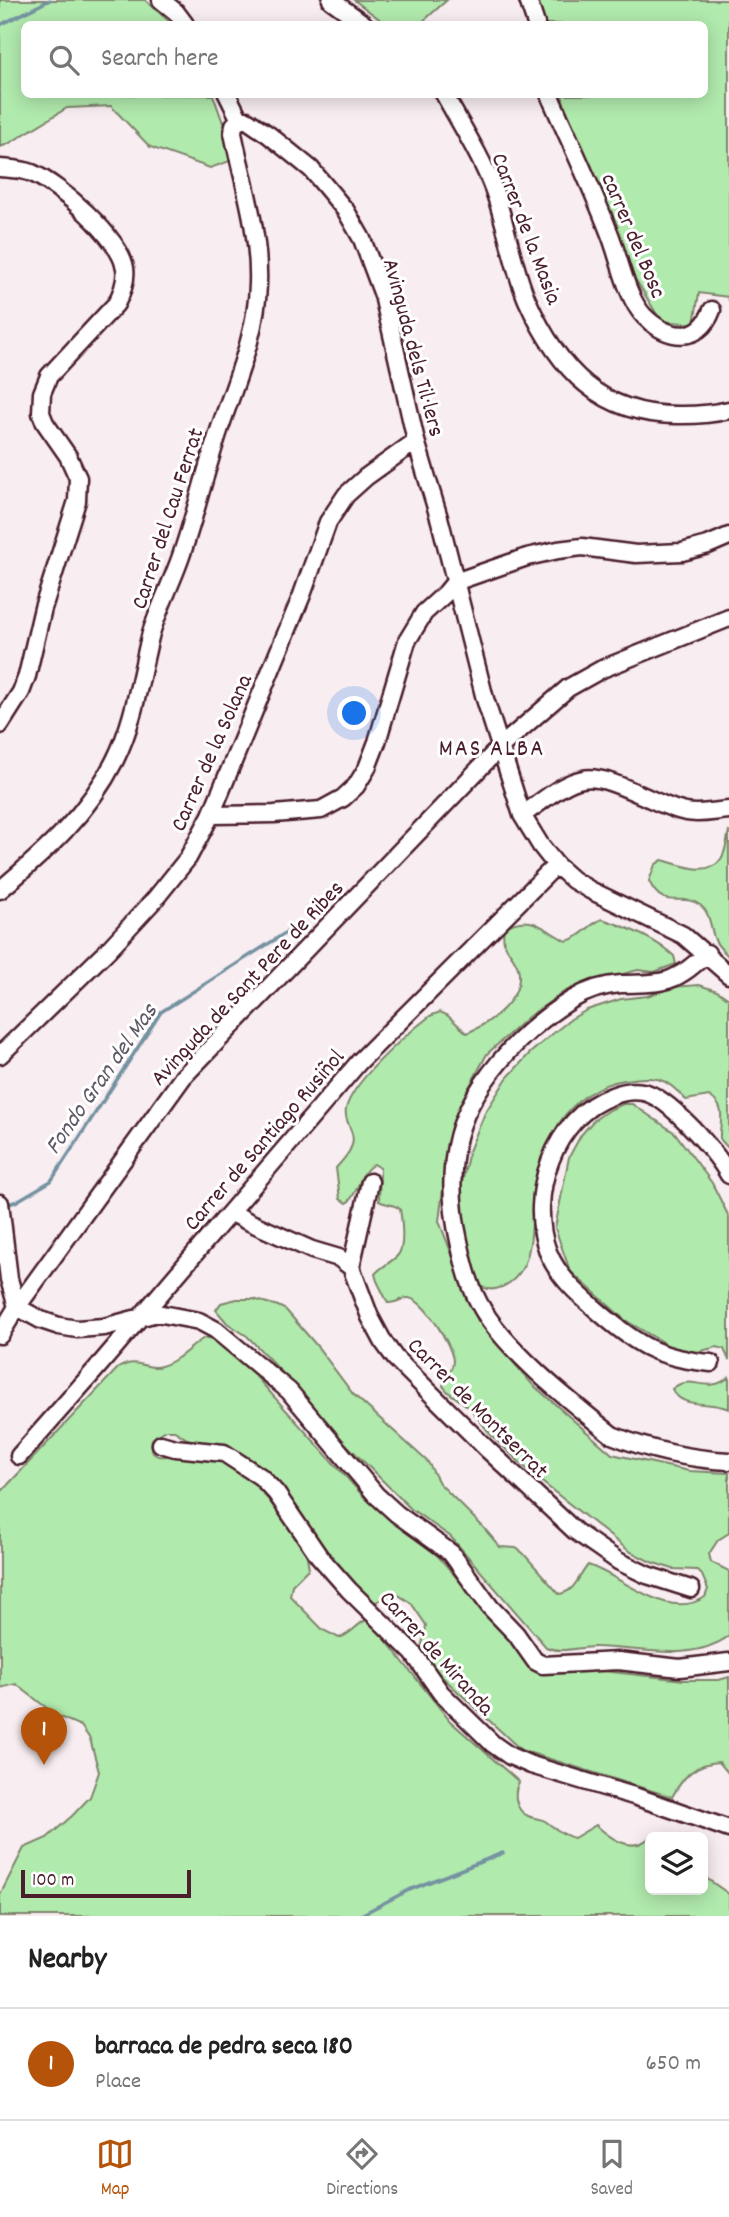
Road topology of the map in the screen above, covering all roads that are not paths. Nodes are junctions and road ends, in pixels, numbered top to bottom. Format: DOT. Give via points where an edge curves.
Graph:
graph roads {
  1 [pos="161,0"];
  2 [pos="331,0"];
  3 [pos="528,0"];
  4 [pos="183,21"];
  5 [pos="360,21"];
  6 [pos="535,21"];
  7 [pos="229,98"];
  8 [pos="446,98"];
  9 [pos="551,98"];
  10 [pos="240,120"];
  11 [pos="0,168"];
  12 [pos="712,310"];
  13 [pos="729,410"];
  14 [pos="416,441"];
  15 [pos="729,536"];
  16 [pos="455,582"];
  17 [pos="729,618"];
  18 [pos="0,724"];
  19 [pos="500,747"];
  20 [pos="727,808"];
  21 [pos="211,815"];
  22 [pos="522,815"];
  23 [pos="556,865"];
  24 [pos="0,890"];
  25 [pos="707,953"];
  26 [pos="729,975"];
  27 [pos="0,1055"];
  28 [pos="729,1175"];
  29 [pos="370,1182"];
  30 [pos="1,1209"];
  31 [pos="231,1212"];
  32 [pos="351,1267"];
  33 [pos="17,1307"];
  34 [pos="140,1318"];
  35 [pos="0,1335"];
  36 [pos="711,1363"];
  37 [pos="160,1444"];
  38 [pos="19,1456"];
  39 [pos="729,1461"];
  40 [pos="691,1589"];
  41 [pos="729,1662"];
  42 [pos="729,1829"];
  1 -- 4 [label="street"];
  2 -- 5 [label="street"];
  3 -- 6 [label="street"];
  7 -- 10 [label="street"];
  8 -- 13 [label="street, Carrer de la Masia" via="493,186 527,299 563,363 587,387 623,407 671,416"];
  9 -- 12 [label="street, carrer del Bosc" via="643,315 673,334 685,335 703,326"];
  10 -- 14 [label="street, Avinguda dels Til·lers" via="269,135 311,169 346,211 362,239 383,295"];
  10 -- 24 [label="street, Carrer del Cau Ferrat" via="233,133 249,208 258,285 244,363 152,632 135,708 116,759 77,819"];
  11 -- 18 [label="street" via="31,173 59,190 113,244 125,268 116,304 49,376 42,393 41,413 74,467 79,489 27,676"];
  14 -- 16 [label="street, Avinguda dels Til·lers"];
  14 -- 21 [label="street, Carrer de la Solana" via="346,495 328,522"];
  15 -- 16 [label="street" via="682,552 558,550"];
  16 -- 19 [label="street, Avinguda dels Til·lers"];
  16 -- 21 [label="street" via="424,613 407,641 377,742 356,786 321,810"];
  17 -- 19 [label="street, Avinguda de Sant Pere de Ribes" via="602,669 568,688"];
  19 -- 22 [label="street, Avinguda dels Til·lers"];
  19 -- 33 [label="street, Avinguda de Sant Pere de Ribes" via="183,1077"];
  20 -- 22 [label="street" via="710,814 687,813 600,779 585,778"];
  21 -- 27 [label="street, Carrer de la Solana" via="188,858 155,899"];
  22 -- 23 [label="street, Avinguda dels Til·lers"];
  23 -- 25 [label="street, Avinguda dels Til·lers" via="590,890 659,921"];
  23 -- 31 [label="street, Carrer de Santiago Rusiñol" via="359,1062"];
  25 -- 26 [label="street, Avinguda dels Til·lers"];
  25 -- 39 [label="street" via="665,982 619,984 573,998 517,1041 466,1116 455,1146 452,1191 465,1270 482,1308 509,1343 612,1435 668,1453"];
  28 -- 36 [label="street" via="717,1155 664,1102 645,1092 621,1092 588,1107 566,1129 555,1148 542,1203 548,1252 578,1293 648,1349"];
  29 -- 32 [label="street"];
  30 -- 33 [label="street"];
  31 -- 32 [label="street"];
  31 -- 34 [label="street, Carrer de Santiago Rusiñol"];
  32 -- 40 [label="street, Carrer de Montserrat" via="370,1317 390,1350 488,1450 575,1531 618,1562"];
  33 -- 34 [label="street" via="41,1320 78,1329"];
  33 -- 35 [label="street, Avinguda de Sant Pere de Ribes"];
  34 -- 38 [label="street, Carrer de Santiago Rusiñol"];
  34 -- 41 [label="street" via="158,1313 199,1321 274,1378 376,1495 451,1552 535,1661 542,1665 618,1661 680,1668"];
  37 -- 42 [label="street, Carrer de Miranda" via="224,1453 261,1477 349,1590 412,1653 441,1693 510,1756"];
}
